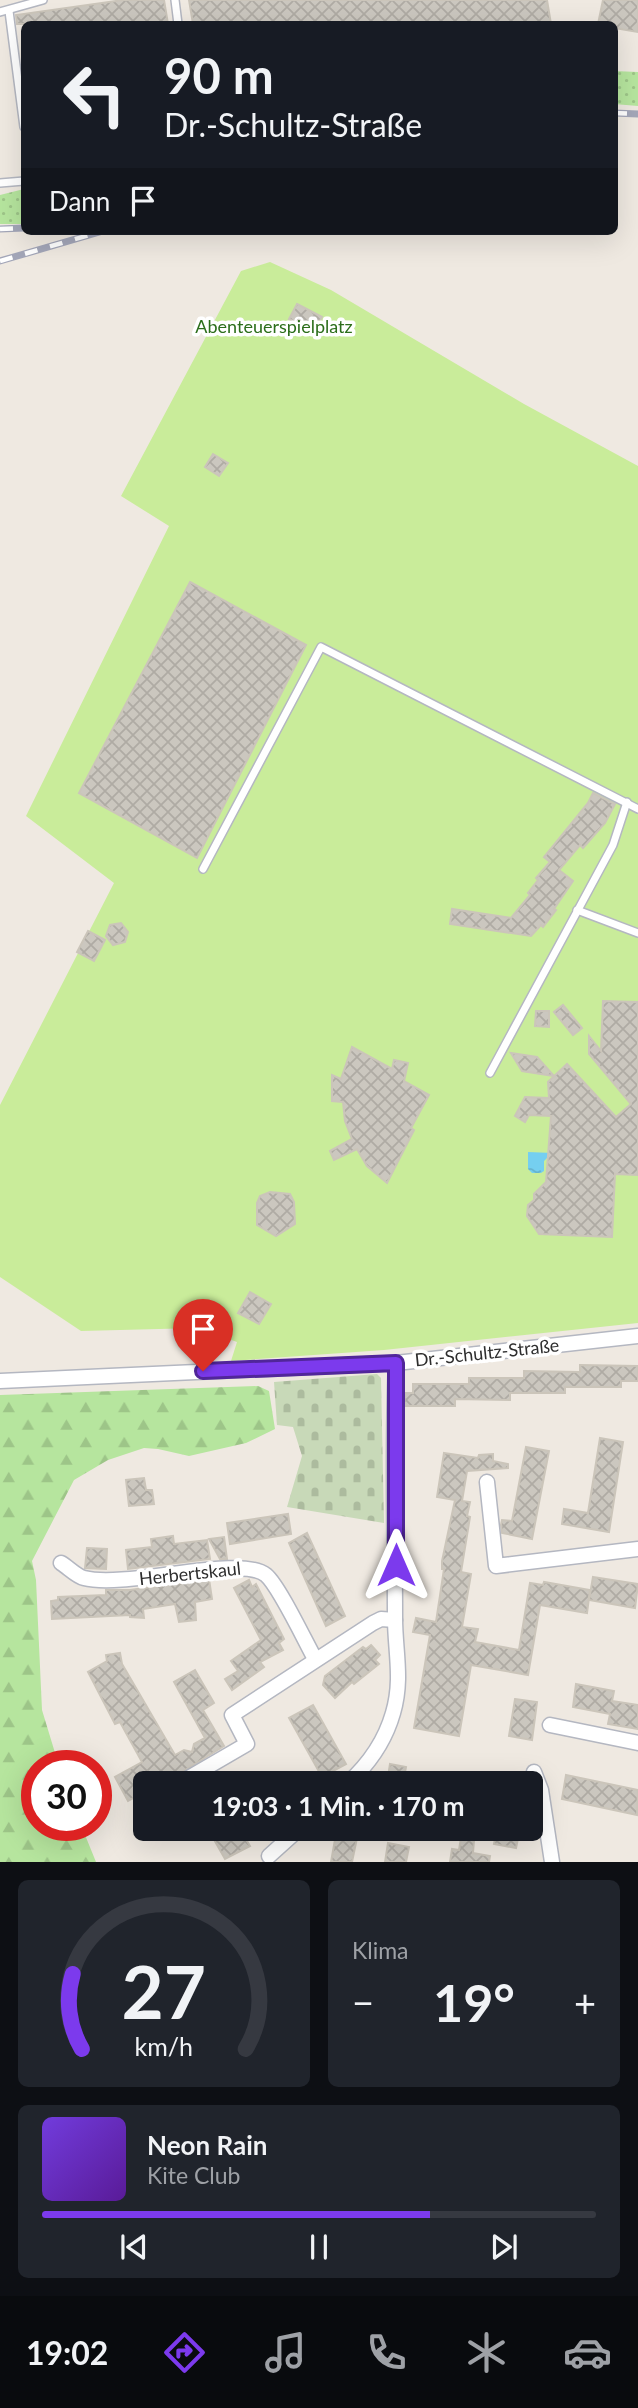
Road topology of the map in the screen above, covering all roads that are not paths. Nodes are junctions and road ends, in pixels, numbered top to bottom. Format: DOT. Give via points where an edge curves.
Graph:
graph roads {
  1 [pos="43,0"];
  2 [pos="175,0"];
  3 [pos="9,11"];
  4 [pos="0,12"];
  5 [pos="178,21"];
  6 [pos="21,104"];
  7 [pos="21,181"];
  8 [pos="0,183"];
  9 [pos="627,802"];
  10 [pos="638,809"];
  11 [pos="203,869"];
  12 [pos="577,910"];
  13 [pos="638,933"];
  14 [pos="490,1073"];
  15 [pos="638,1336"];
  16 [pos="396,1363"];
  17 [pos="0,1381"];
  18 [pos="487,1482"];
  19 [pos="638,1549"];
  20 [pos="61,1563"];
  21 [pos="395,1620"];
  22 [pos="315,1659"];
  23 [pos="550,1725"];
  24 [pos="638,1743"];
  25 [pos="200,1771"];
  26 [pos="362,1771"];
  27 [pos="543,1803"];
  28 [pos="286,1841"];
  29 [pos="270,1856"];
  30 [pos="552,1862"];
  1 -- 3 [label="lane"];
  2 -- 5 [label="lane"];
  3 -- 4 [label="lane"];
  3 -- 6 [label="lane"];
  7 -- 8 [label="lane"];
  9 -- 10 [label="lane"];
  9 -- 11 [label="lane" via="321,647"];
  9 -- 12 [label="lane" via="613,845"];
  12 -- 13 [label="lane"];
  12 -- 14 [label="lane"];
  15 -- 16 [label="street, Dr.-Schultz-Straße"];
  16 -- 17 [label="street, Dr.-Schultz-Straße"];
  16 -- 21 [label="street"];
  18 -- 19 [label="street" via="496,1566"];
  20 -- 22 [label="street, Herbertskaul" via="83,1577 135,1580 236,1567 257,1570 271,1580"];
  21 -- 22 [label="street" via="381,1619"];
  21 -- 26 [label="street" via="399,1676 393,1711 382,1744"];
  22 -- 25 [label="street" via="232,1715 247,1744"];
  23 -- 24 [label="street"];
  27 -- 30 [label="street"];
  28 -- 29 [label="street"];
}
